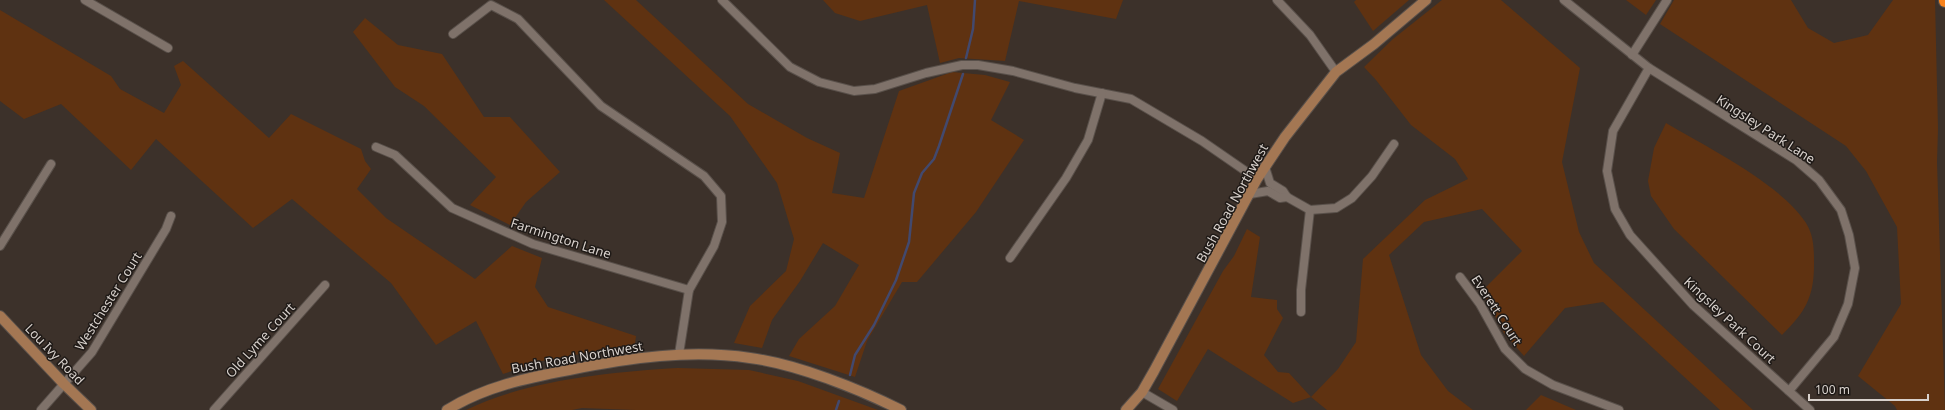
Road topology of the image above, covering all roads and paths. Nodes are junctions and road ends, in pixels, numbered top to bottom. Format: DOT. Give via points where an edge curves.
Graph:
graph roads {
  1 [pos="85,0"];
  2 [pos="722,0"];
  3 [pos="1426,0"];
  4 [pos="1564,0"];
  5 [pos="1668,0"];
  6 [pos="1280,1"];
  7 [pos="491,2"];
  8 [pos="453,34"];
  9 [pos="168,48"];
  10 [pos="1632,55"];
  11 [pos="1649,68"];
  12 [pos="1336,72"];
  13 [pos="1102,93"];
  14 [pos="1394,144"];
  15 [pos="376,147"];
  16 [pos="51,164"];
  17 [pos="1265,167"];
  18 [pos="1257,178"];
  19 [pos="1250,194"];
  20 [pos="1288,197"];
  21 [pos="1310,210"];
  22 [pos="171,216"];
  23 [pos="0,246"];
  24 [pos="1010,258"];
  25 [pos="1460,277"];
  26 [pos="325,286"];
  27 [pos="689,290"];
  28 [pos="1301,312"];
  29 [pos="0,316"];
  30 [pos="679,354"];
  31 [pos="64,384"];
  32 [pos="1789,391"];
  33 [pos="1142,392"];
  34 [pos="40,410"];
  35 [pos="91,410"];
  36 [pos="214,410"];
  37 [pos="447,410"];
  38 [pos="901,410"];
  39 [pos="1126,410"];
  40 [pos="1173,410"];
  41 [pos="1619,410"];
  42 [pos="1810,410"];
  1 -- 9 [label="street"];
  2 -- 13 [label="street" via="790,67 819,82 854,92 875,89 962,65 978,65"];
  3 -- 12 [label="street, Bush Road Northwest"];
  4 -- 10 [label="street, Kingsley Park Lane"];
  5 -- 10 [label="street"];
  6 -- 12 [label="street" via="1310,35"];
  7 -- 8 [label="street"];
  7 -- 27 [label="street" via="518,19 601,106 704,176 721,196 722,222 714,246"];
  10 -- 11 [label="street, Kingsley Park Lane"];
  11 -- 32 [label="street, Kingsley Park Court" via="1613,132 1607,171 1615,209 1630,235 1693,305"];
  11 -- 32 [label="street, Kingsley Park Lane" via="1796,160 1819,180 1841,210 1855,268 1848,304 1834,337"];
  12 -- 17 [label="street, Bush Road Northwest" via="1292,127"];
  13 -- 18 [label="street" via="1131,99 1202,141"];
  13 -- 24 [label="street" via="1088,140 1066,178"];
  14 -- 21 [label="street" via="1372,176 1352,198 1336,208"];
  15 -- 27 [label="street, Farmington Lane" via="395,155 458,211 533,244"];
  16 -- 23 [label="street"];
  17 -- 18 [label="street, Bush Road Northwest"];
  17 -- 20 [label="street" via="1270,183"];
  18 -- 19 [label="street, Bush Road Northwest"];
  19 -- 20 [label="street" via="1268,191 1280,198"];
  19 -- 33 [label="street, Bush Road Northwest"];
  20 -- 21 [label="street"];
  21 -- 28 [label="street"];
  22 -- 31 [label="street, Westchester Court" via="162,236 92,352"];
  25 -- 41 [label="street, Everett Court" via="1480,304 1505,348 1525,369 1553,385"];
  26 -- 36 [label="street, Old Lyme Court"];
  27 -- 30 [label="street"];
  29 -- 31 [label="street, Lou Ivy Road"];
  30 -- 37 [label="street, Bush Road Northwest" via="617,361 507,383 463,400"];
  30 -- 38 [label="street, Bush Road Northwest" via="750,358 769,362 835,382"];
  31 -- 34 [label="street, Westchester Court"];
  31 -- 35 [label="street, Lou Ivy Road"];
  32 -- 42 [label="street, Kingsley Park Court"];
  33 -- 39 [label="street, Bush Road Northwest"];
  33 -- 40 [label="street"];
}
